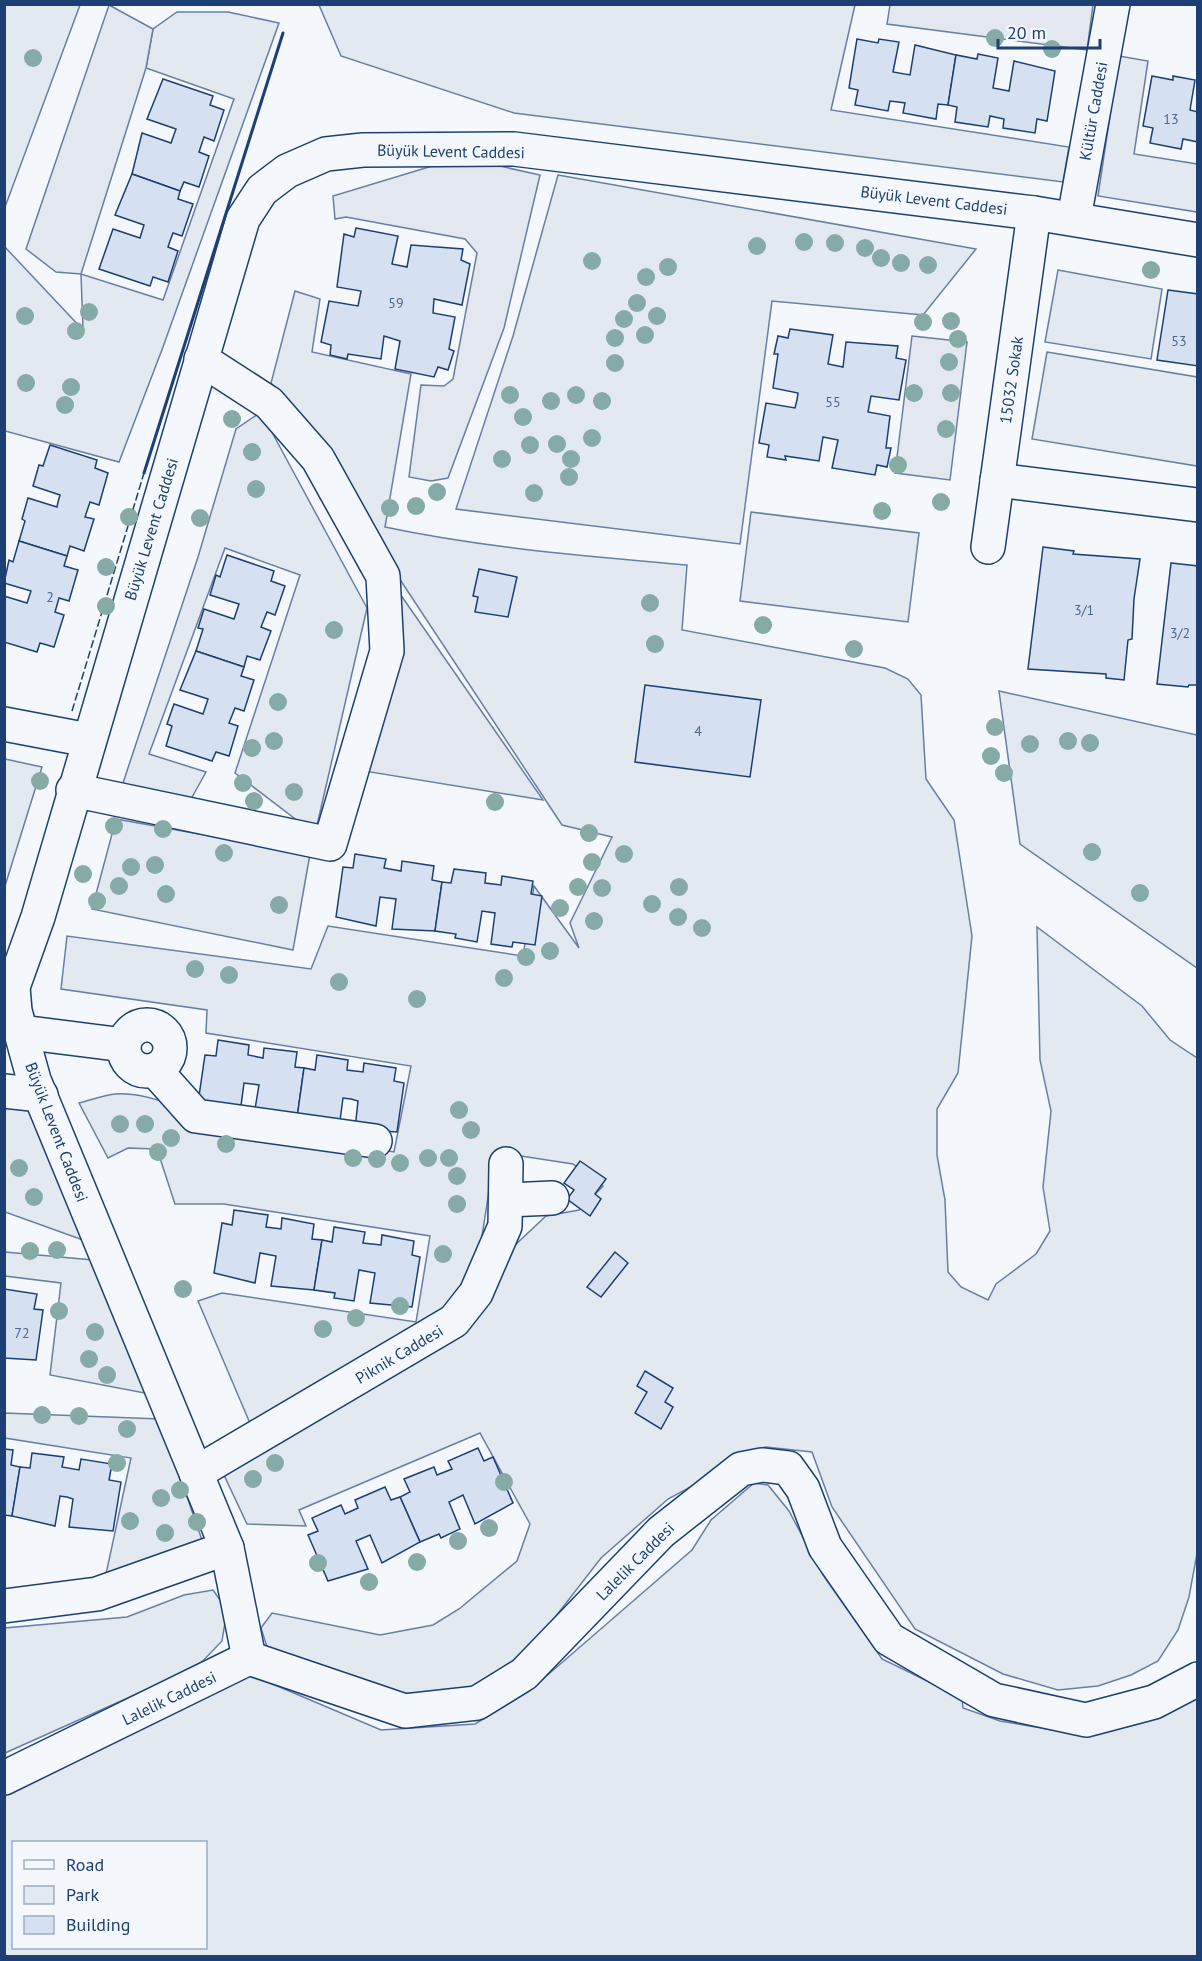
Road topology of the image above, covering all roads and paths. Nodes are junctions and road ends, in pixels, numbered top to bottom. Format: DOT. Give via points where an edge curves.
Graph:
graph roads {
  1 [pos="1113,4"];
  2 [pos="1034,213"];
  3 [pos="1074,218"];
  4 [pos="1197,240"];
  5 [pos="201,359"];
  6 [pos="998,480"];
  7 [pos="1197,505"];
  8 [pos="988,547"];
  9 [pos="4,724"];
  10 [pos="88,740"];
  11 [pos="73,790"];
  12 [pos="14,956"];
  13 [pos="21,1032"];
  14 [pos="4,1091"];
  15 [pos="40,1095"];
  16 [pos="375,1141"];
  17 [pos="506,1164"];
  18 [pos="552,1198"];
  19 [pos="506,1200"];
  20 [pos="196,1473"];
  21 [pos="227,1548"];
  22 [pos="4,1606"];
  23 [pos="249,1658"];
  24 [pos="1197,1679"];
  25 [pos="4,1778"];
  1 -- 3 [label="street, Kültür Caddesi"];
  2 -- 3 [label="street, Büyük Levent Caddesi"];
  2 -- 5 [label="street, Büyük Levent Caddesi" via="514,149 363,150 326,154 287,171 262,190 243,219"];
  2 -- 6 [label="street, 15032 Sokak"];
  3 -- 4 [label="street, Büyük Levent Caddesi"];
  5 -- 10 [label="street, Büyük Levent Caddesi"];
  5 -- 11 [label="street" via="269,403 318,459 383,576 387,651 330,844"];
  6 -- 7 [label="street"];
  6 -- 8 [label="street, 15032 Sokak"];
  9 -- 10 [label="street"];
  10 -- 11 [label="street, Büyük Levent Caddesi"];
  11 -- 12 [label="street, Büyük Levent Caddesi" via="38,917"];
  12 -- 13 [label="street, Büyük Levent Caddesi" via="15,1011"];
  13 -- 15 [label="street, Büyük Levent Caddesi"];
  13 -- 16 [label="street" via="124,1045 130,1032 151,1024 164,1031 170,1053 155,1070 196,1116"];
  14 -- 15 [label="street"];
  15 -- 20 [label="street, Büyük Levent Caddesi"];
  17 -- 19 [label="street, Piknik Caddesi"];
  18 -- 19 [label="street"];
  19 -- 20 [label="street, Piknik Caddesi" via="505,1226 476,1293 454,1322"];
  20 -- 21 [label="street, Büyük Levent Caddesi"];
  21 -- 22 [label="street" via="97,1594"];
  21 -- 23 [label="street, Büyük Levent Caddesi"];
  23 -- 24 [label="street, Lalelik Caddesi" via="405,1710 477,1703 524,1674 661,1532 741,1469 762,1465 788,1468 798,1482 825,1547 889,1639 994,1700 1086,1720 1154,1702"];
  23 -- 25 [label="street, Lalelik Caddesi"];
}
